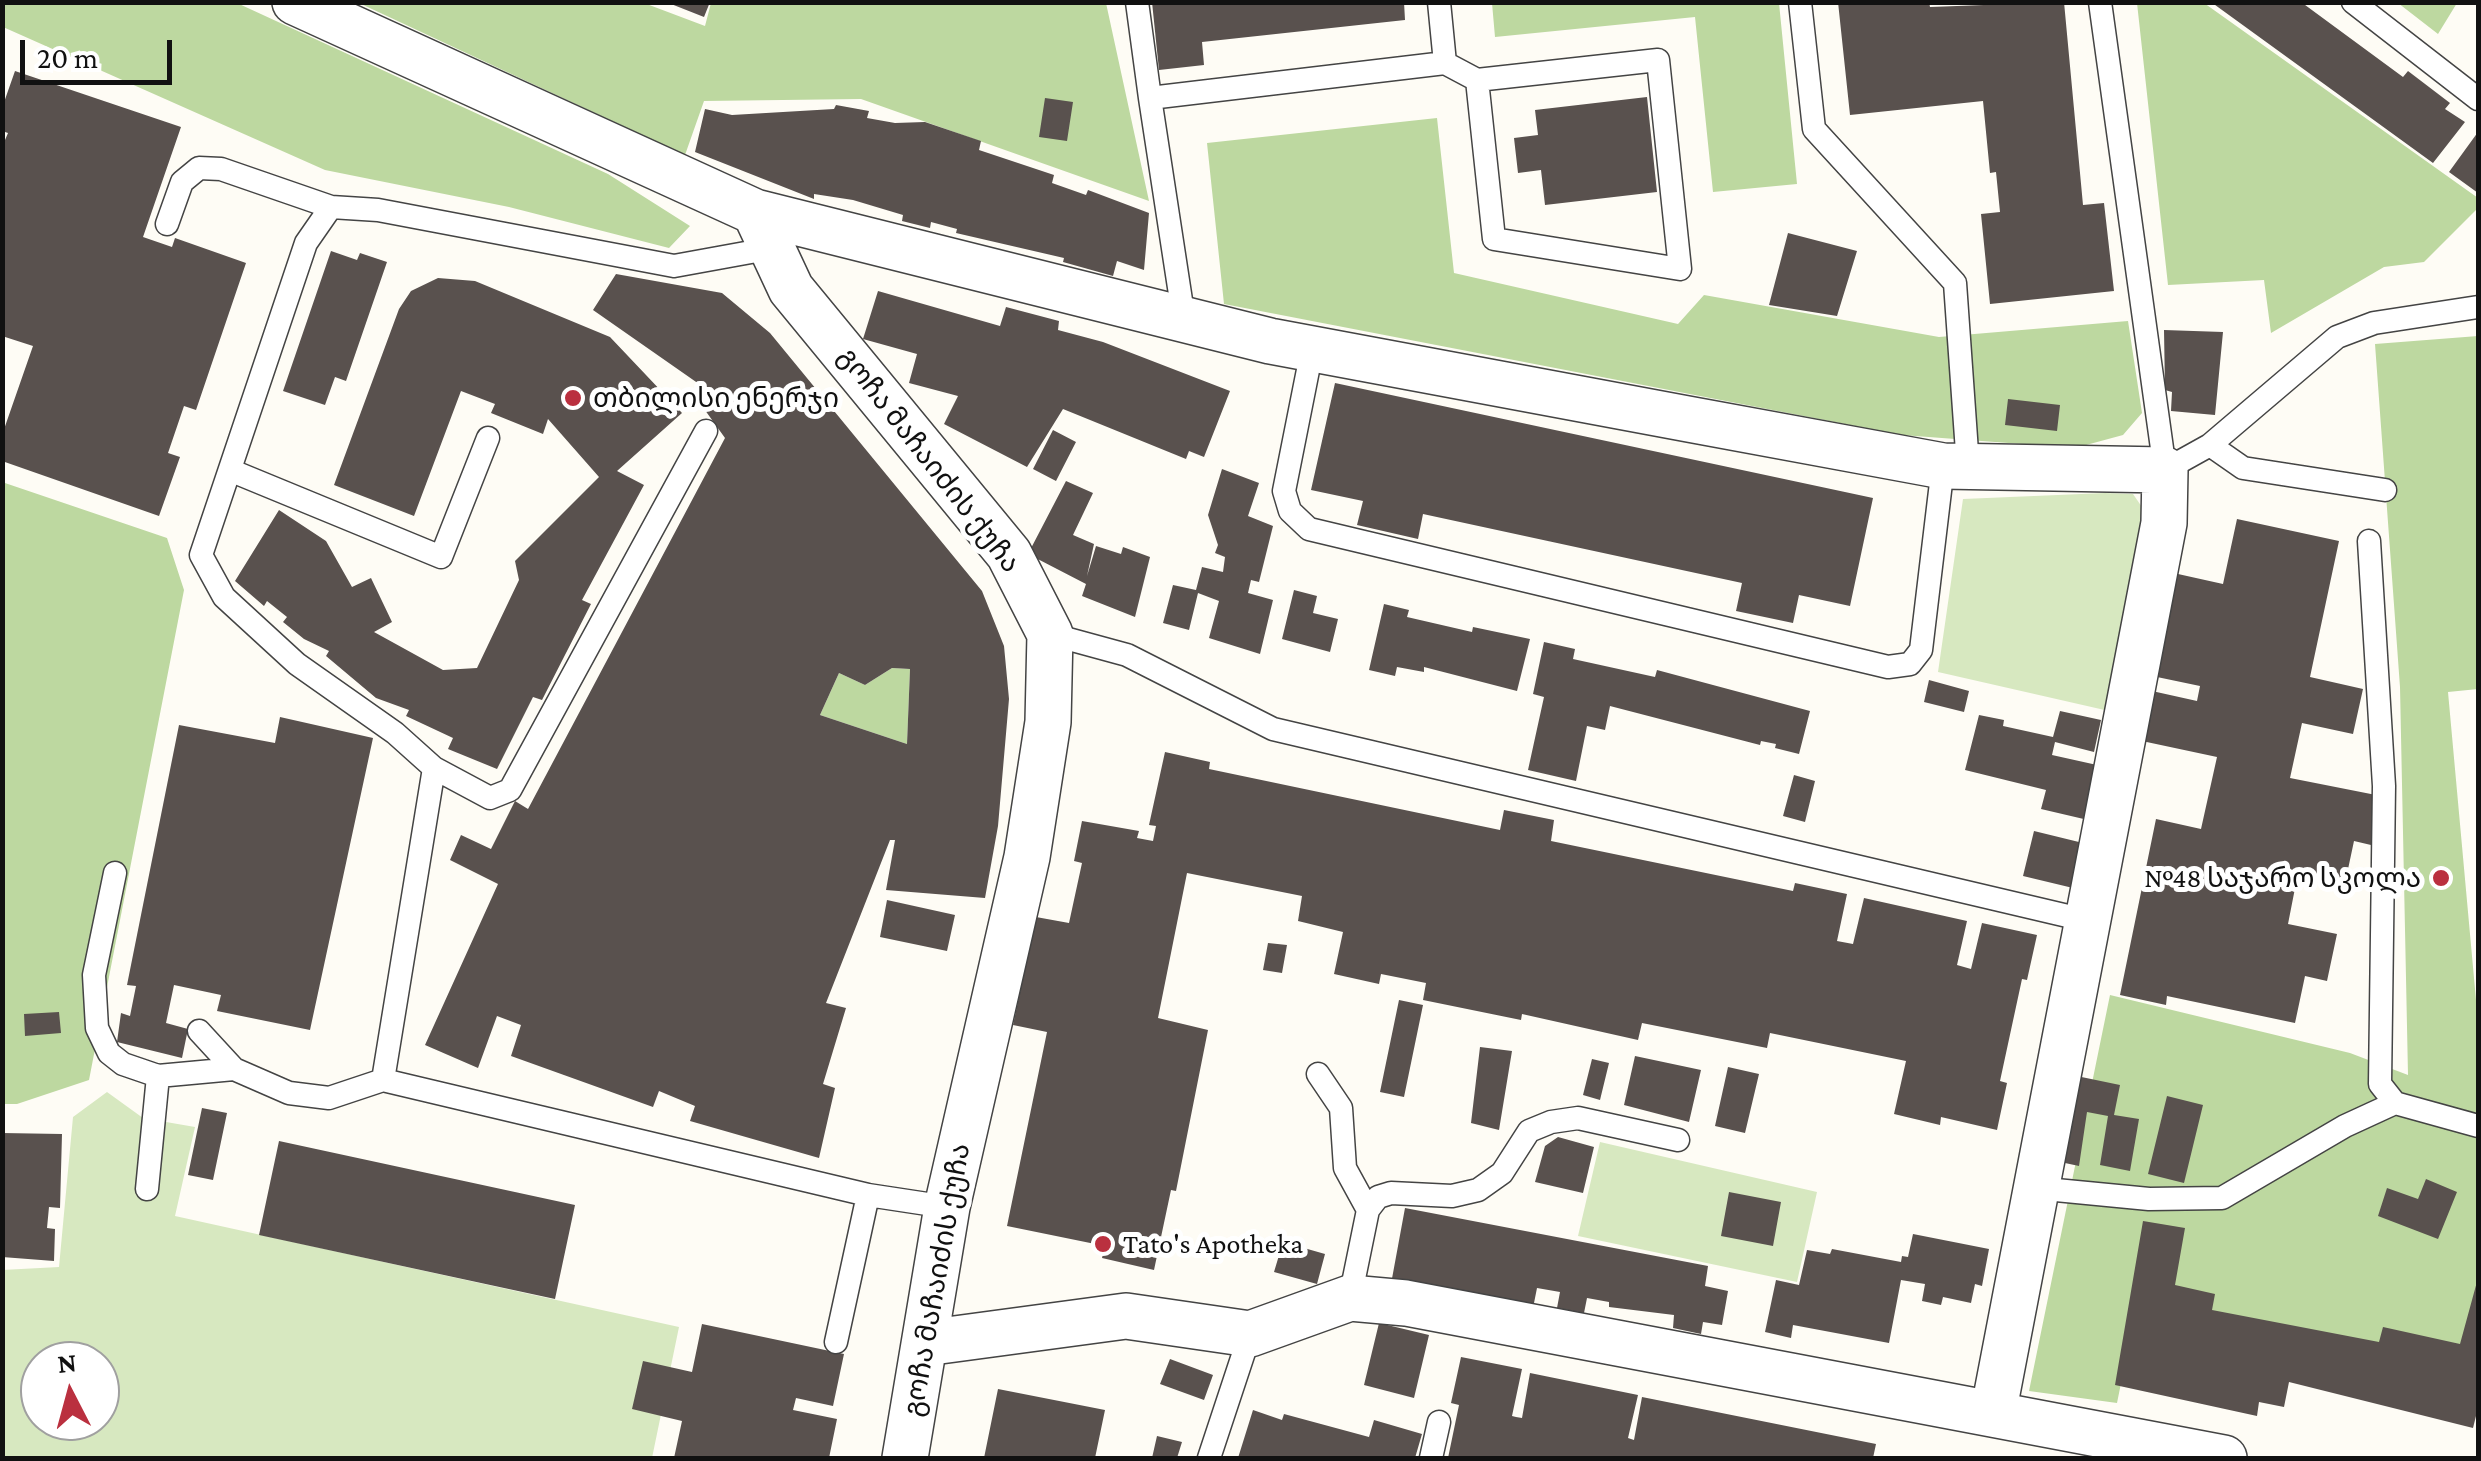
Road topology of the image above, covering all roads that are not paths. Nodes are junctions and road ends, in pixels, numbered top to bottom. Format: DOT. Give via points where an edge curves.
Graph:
graph roads {
  1 [pos="295,2"];
  2 [pos="1137,2"];
  3 [pos="1439,2"];
  4 [pos="1800,2"];
  5 [pos="2100,2"];
  6 [pos="2353,2"];
  7 [pos="1444,63"];
  8 [pos="1476,80"];
  9 [pos="1150,98"];
  10 [pos="2478,98"];
  11 [pos="331,206"];
  12 [pos="167,224"];
  13 [pos="764,230"];
  14 [pos="2478,308"];
  15 [pos="1184,320"];
  16 [pos="1312,350"];
  17 [pos="706,431"];
  18 [pos="488,438"];
  19 [pos="2210,445"];
  20 [pos="1956,466"];
  21 [pos="2165,470"];
  22 [pos="232,472"];
  23 [pos="2386,490"];
  24 [pos="2369,541"];
  25 [pos="1050,634"];
  26 [pos="434,768"];
  27 [pos="115,873"];
  28 [pos="2089,920"];
  29 [pos="200,1031"];
  30 [pos="234,1069"];
  31 [pos="1318,1074"];
  32 [pos="158,1076"];
  33 [pos="383,1080"];
  34 [pos="2395,1102"];
  35 [pos="2478,1126"];
  36 [pos="1678,1140"];
  37 [pos="2035,1188"];
  38 [pos="147,1189"];
  39 [pos="868,1195"];
  40 [pos="947,1207"];
  41 [pos="1368,1210"];
  42 [pos="1350,1298"];
  43 [pos="1250,1334"];
  44 [pos="836,1342"];
  45 [pos="925,1343"];
  46 [pos="1992,1414"];
  47 [pos="1438,1422"];
  48 [pos="905,1458"];
  49 [pos="1210,1458"];
  50 [pos="1431,1458"];
  51 [pos="2224,1458"];
  1 -- 13 [label="street"];
  2 -- 9 [label="lane"];
  3 -- 7 [label="lane"];
  4 -- 20 [label="lane" via="1814,128 1955,282"];
  5 -- 21 [label="lane"];
  6 -- 10 [label="lane"];
  7 -- 8 [label="lane"];
  7 -- 9 [label="lane"];
  8 -- 8 [label="lane" via="1658,60 1680,270 1494,240"];
  9 -- 15 [label="lane"];
  11 -- 12 [label="lane" via="199,168 182,182"];
  11 -- 13 [label="lane" via="674,266"];
  11 -- 22 [label="lane" via="306,242"];
  13 -- 15 [label="street"];
  13 -- 25 [label="street, გოჩა მაჩაიძის ქუჩა" via="791,289 1010,554"];
  14 -- 19 [label="lane" via="2374,322 2336,337"];
  15 -- 16 [label="street"];
  16 -- 20 [label="street"];
  16 -- 20 [label="lane" via="1284,491 1290,511 1309,529 1888,667 1910,664 1920,650"];
  17 -- 26 [label="lane" via="516,782 490,798"];
  18 -- 22 [label="lane" via="441,558"];
  19 -- 21 [label="lane"];
  19 -- 23 [label="lane" via="2243,468"];
  20 -- 21 [label="street"];
  21 -- 28 [label="street" via="2164,523"];
  22 -- 26 [label="lane" via="202,555 224,597 297,664"];
  24 -- 34 [label="lane" via="2384,786 2380,1084"];
  25 -- 28 [label="lane" via="1127,655 1273,729"];
  25 -- 40 [label="street, გოჩა მაჩაიძის ქუჩა" via="1048,722 1027,857"];
  26 -- 33 [label="lane"];
  27 -- 32 [label="lane" via="94,975 96,1028 123,1064"];
  28 -- 37 [label="street"];
  29 -- 30 [label="lane"];
  30 -- 32 [label="lane"];
  30 -- 33 [label="lane" via="290,1094 329,1098"];
  31 -- 41 [label="lane" via="1342,1108 1345,1168"];
  32 -- 38 [label="lane"];
  33 -- 39 [label="lane"];
  34 -- 35 [label="lane"];
  34 -- 37 [label="lane" via="2222,1198"];
  36 -- 41 [label="lane" via="1578,1118 1551,1122 1529,1131 1502,1173 1478,1190 1452,1196 1392,1193"];
  37 -- 46 [label="street"];
  39 -- 40 [label="lane"];
  39 -- 44 [label="lane"];
  40 -- 45 [label="street, გოჩა მაჩაიძის ქუჩა"];
  41 -- 42 [label="lane"];
  42 -- 43 [label="street"];
  42 -- 46 [label="street" via="1406,1303"];
  43 -- 45 [label="street" via="1126,1316"];
  43 -- 49 [label="lane"];
  45 -- 48 [label="street, გოჩა მაჩაიძის ქუჩა"];
  46 -- 51 [label="street"];
  47 -- 50 [label="lane"];
}
